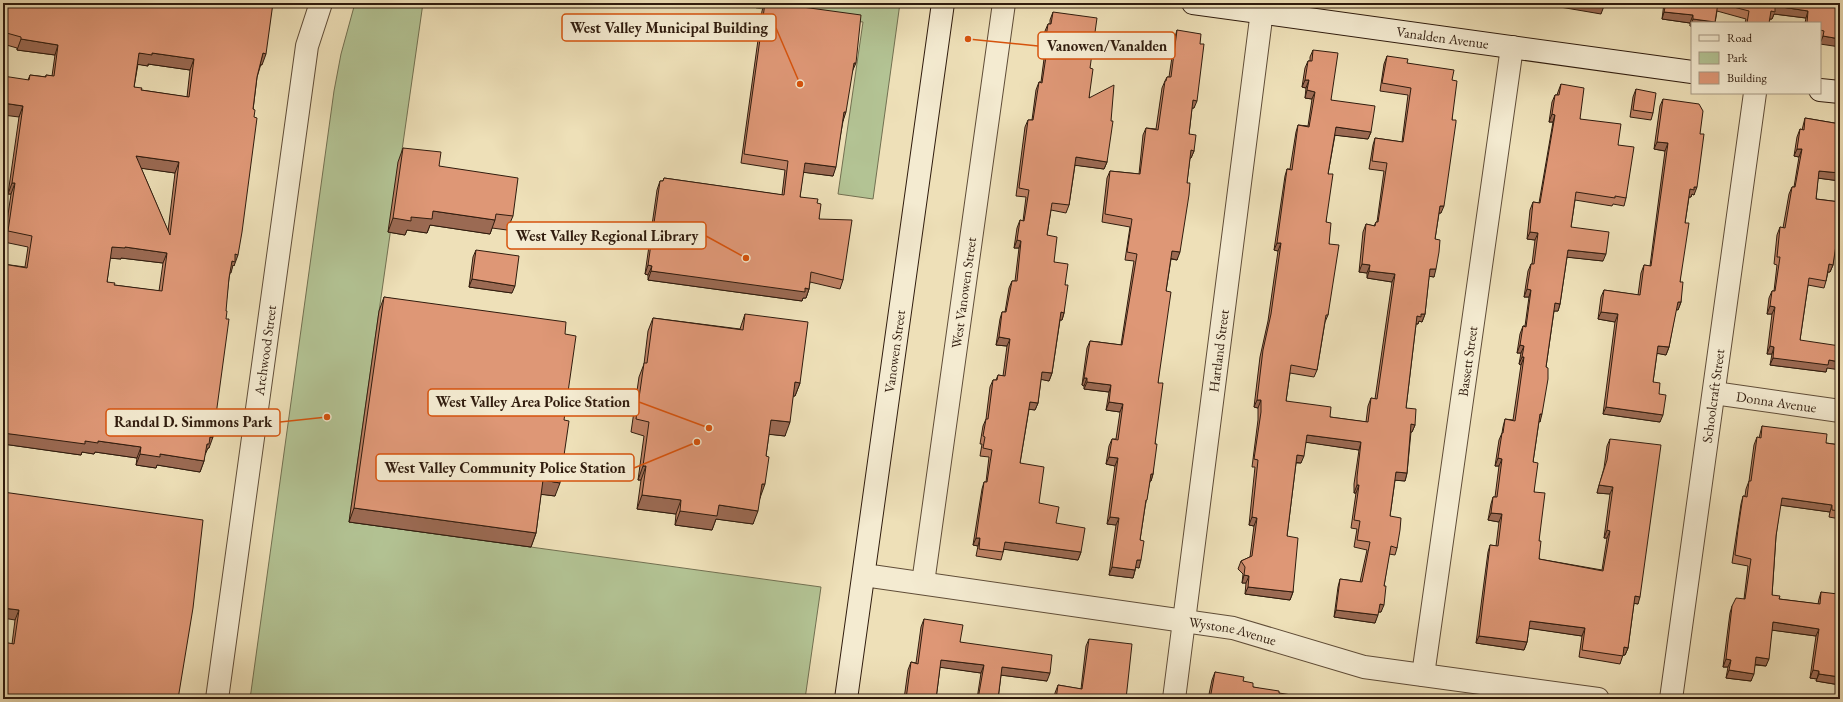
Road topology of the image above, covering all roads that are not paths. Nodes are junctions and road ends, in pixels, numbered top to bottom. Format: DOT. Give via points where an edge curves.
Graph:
graph roads {
  1 [pos="321,3"];
  2 [pos="943,3"];
  3 [pos="1004,3"];
  4 [pos="1193,3"];
  5 [pos="1263,8"];
  6 [pos="1512,47"];
  7 [pos="1691,72"];
  8 [pos="1821,90"];
  9 [pos="1840,92"];
  10 [pos="1755,94"];
  11 [pos="1714,393"];
  12 [pos="1840,411"];
  13 [pos="864,575"];
  14 [pos="923,583"];
  15 [pos="1185,621"];
  16 [pos="1424,675"];
  17 [pos="217,699"];
  18 [pos="846,699"];
  19 [pos="1174,699"];
  20 [pos="1598,699"];
  21 [pos="1671,699"];
  1 -- 17 [label="street, Archwood Street" via="307,46"];
  2 -- 13 [label="street, Vanowen Street"];
  3 -- 14 [label="street, West Vanowen Street"];
  4 -- 5 [label="street, Vanalden Avenue"];
  5 -- 6 [label="street, Vanalden Avenue"];
  5 -- 15 [label="street, Hartland Street"];
  6 -- 7 [label="street, Vanalden Avenue"];
  6 -- 16 [label="street, Bassett Street"];
  8 -- 9 [label="street"];
  10 -- 11 [label="street, Schoolcraft Street"];
  11 -- 12 [label="street, Donna Avenue"];
  11 -- 21 [label="street, Schoolcraft Street"];
  13 -- 14 [label="street, Wystone Avenue"];
  13 -- 18 [label="street, Vanowen Street"];
  14 -- 15 [label="street, Wystone Avenue"];
  15 -- 16 [label="street, Wystone Avenue" via="1239,629 1364,667"];
  15 -- 19 [label="street, Hartland Street"];
  16 -- 20 [label="street, Wystone Avenue"];
}
